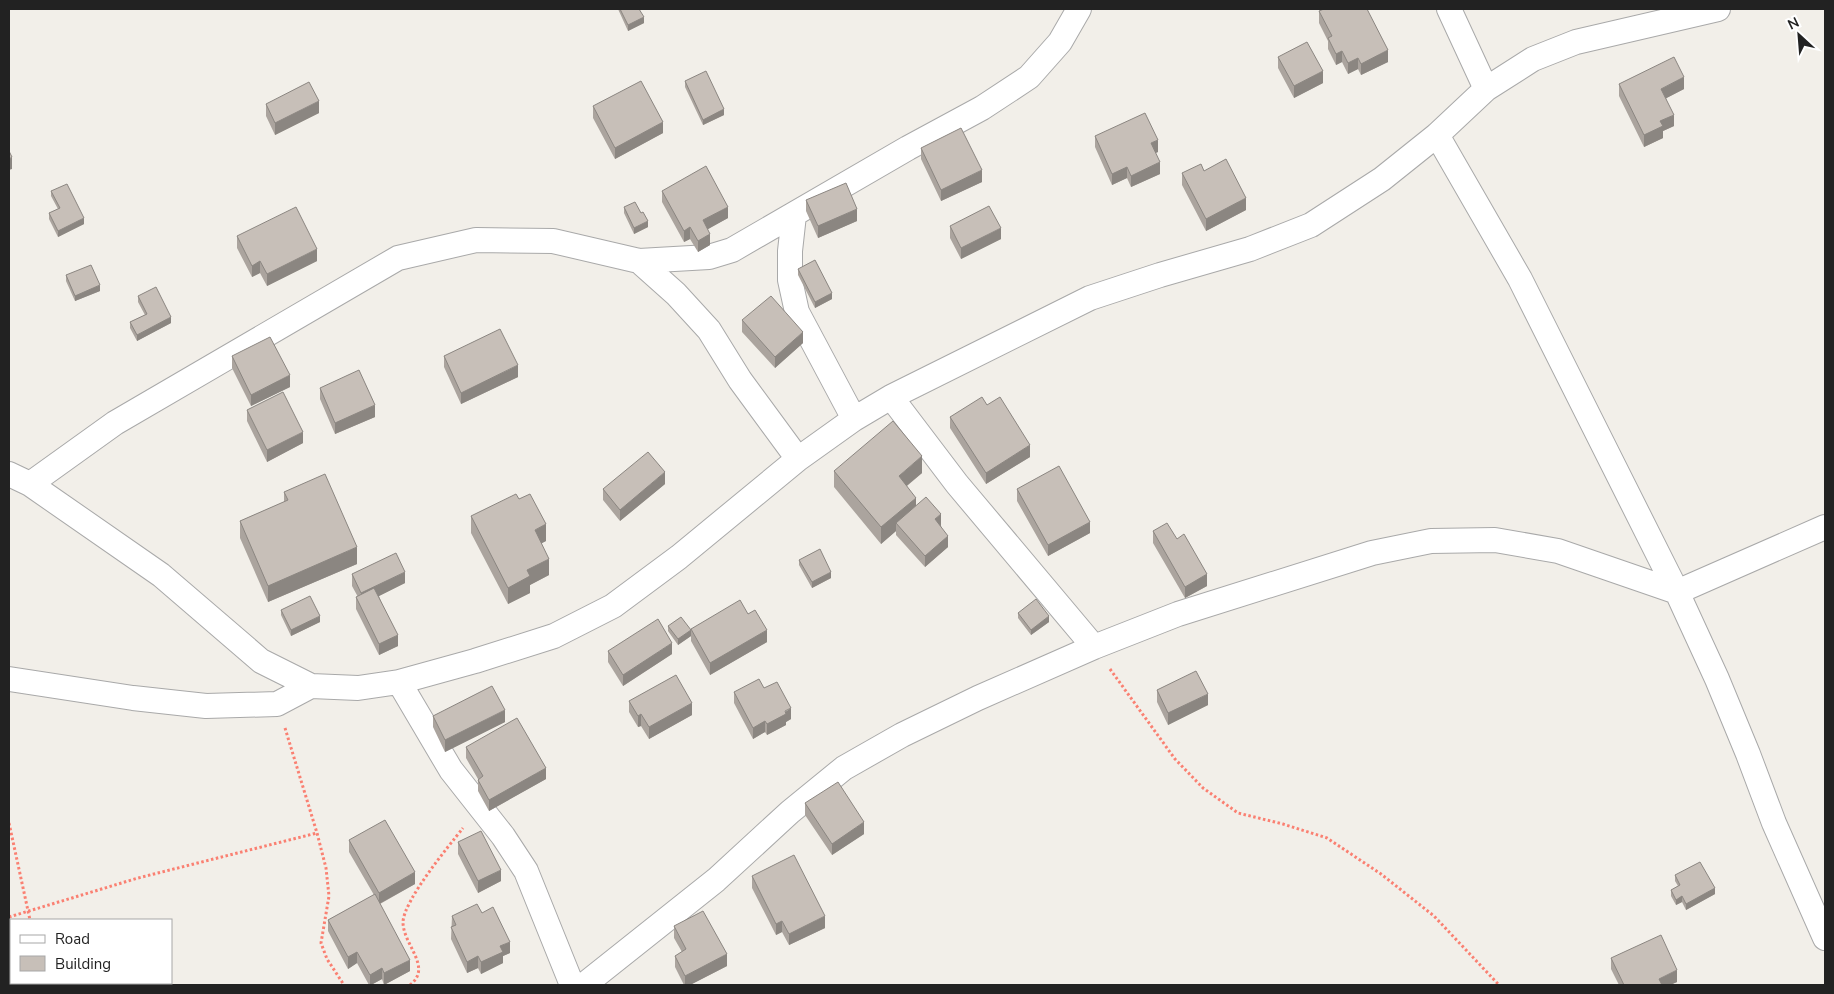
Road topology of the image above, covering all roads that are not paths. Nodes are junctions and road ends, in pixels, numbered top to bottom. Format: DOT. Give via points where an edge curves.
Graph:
graph roads {
  1 [pos="1079,9"];
  2 [pos="1449,9"];
  3 [pos="1718,9"];
  4 [pos="1486,89"];
  5 [pos="1437,135"];
  6 [pos="794,215"];
  7 [pos="639,261"];
  8 [pos="891,397"];
  9 [pos="854,419"];
  10 [pos="798,459"];
  11 [pos="9,474"];
  12 [pos="30,484"];
  13 [pos="1825,527"];
  14 [pos="1677,592"];
  15 [pos="1094,647"];
  16 [pos="9,679"];
  17 [pos="399,682"];
  18 [pos="311,686"];
  19 [pos="1825,938"];
  20 [pos="572,985"];
  21 [pos="584,985"];
  1 -- 6 [label="street" via="1060,42 1029,77 982,108"];
  2 -- 4 [label="street"];
  3 -- 4 [label="street" via="1576,42 1533,59"];
  4 -- 5 [label="street"];
  5 -- 8 [label="street" via="1382,179 1311,224 1250,249 1090,298"];
  5 -- 14 [label="street" via="1520,279"];
  6 -- 7 [label="street" via="732,250 709,257"];
  6 -- 9 [label="street" via="790,280 797,312"];
  7 -- 10 [label="street" via="709,330 740,380"];
  7 -- 12 [label="street" via="553,241 505,240 476,240 398,258 115,423"];
  8 -- 9 [label="street"];
  8 -- 15 [label="street" via="957,484"];
  9 -- 10 [label="street"];
  10 -- 17 [label="street" via="679,557 613,606 554,636"];
  11 -- 12 [label="street"];
  12 -- 18 [label="street" via="161,575 261,661"];
  13 -- 14 [label="street"];
  14 -- 15 [label="street" via="1558,551 1494,540 1431,541 1372,553 1178,614"];
  14 -- 19 [label="street" via="1717,679 1774,823"];
  15 -- 21 [label="street" via="902,734 844,768 716,880"];
  16 -- 18 [label="street" via="206,706 277,704"];
  17 -- 18 [label="street" via="358,688"];
  17 -- 20 [label="street" via="451,770 526,871"];
}
